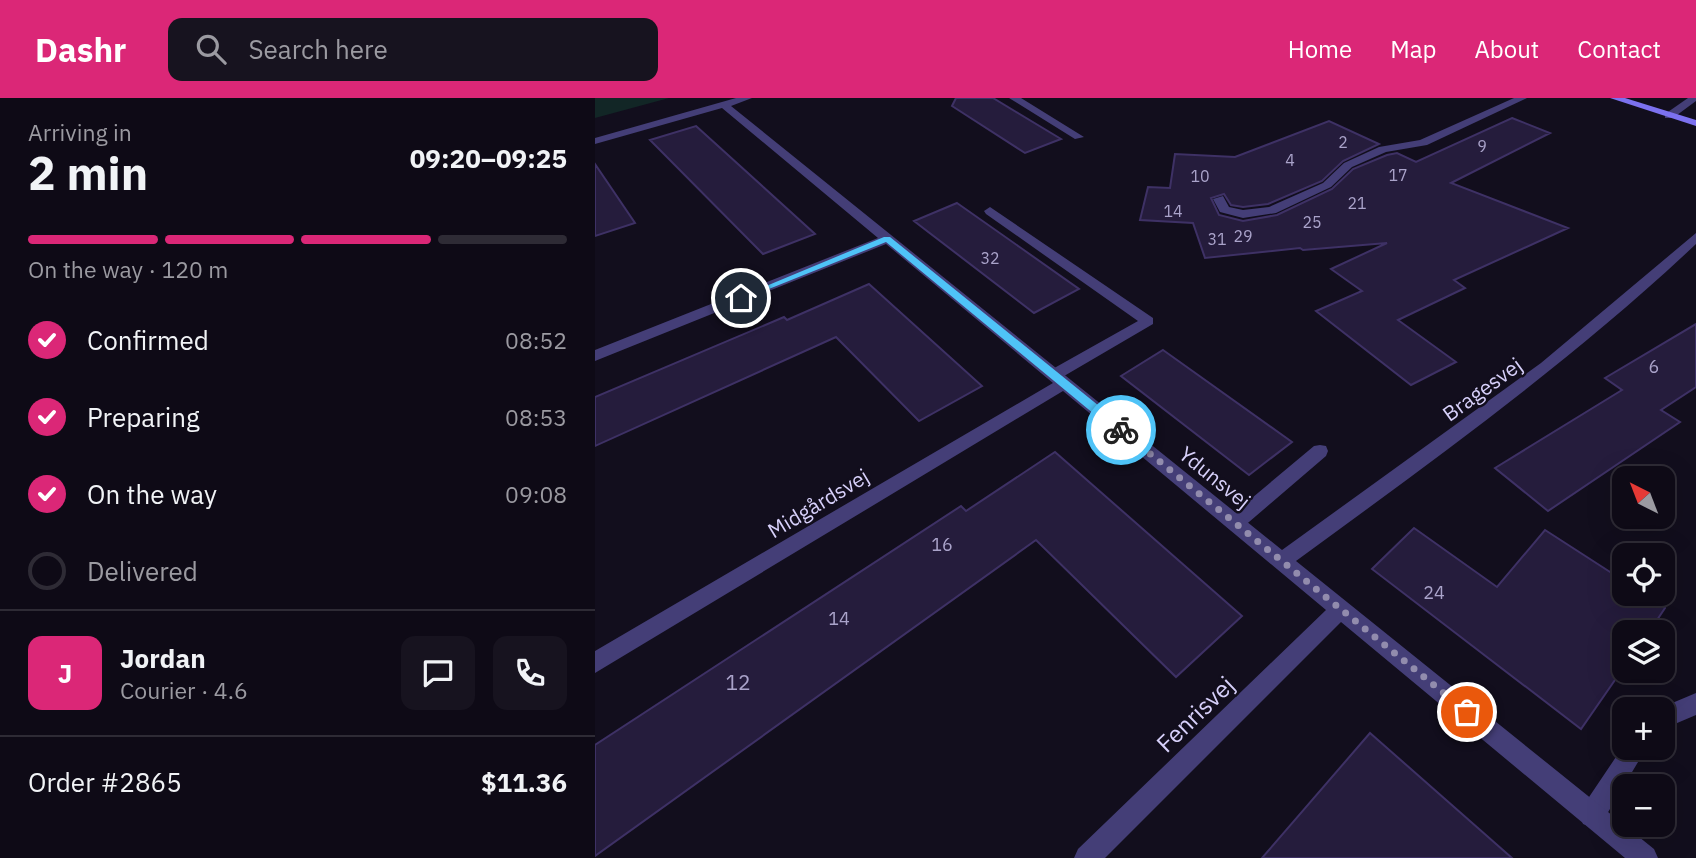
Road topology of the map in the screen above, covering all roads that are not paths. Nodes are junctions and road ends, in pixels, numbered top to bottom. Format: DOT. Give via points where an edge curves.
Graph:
graph roads {
  1 [pos="747,98"];
  2 [pos="1014,98"];
  3 [pos="1522,98"];
  4 [pos="1615,98"];
  5 [pos="1693,98"];
  6 [pos="724,105"];
  7 [pos="1669,116"];
  8 [pos="1696,123"];
  9 [pos="1079,137"];
  10 [pos="595,141"];
  11 [pos="1219,199"];
  12 [pos="991,211"];
  13 [pos="1696,237"];
  14 [pos="887,239"];
  15 [pos="595,356"];
  16 [pos="1059,379"];
  17 [pos="1320,451"];
  18 [pos="1235,523"];
  19 [pos="1281,561"];
  20 [pos="1341,609"];
  21 [pos="595,663"];
  22 [pos="1696,704"];
  23 [pos="1675,713"];
  24 [pos="1628,760"];
  25 [pos="1593,815"];
  26 [pos="1087,858"];
  27 [pos="1645,858"];
  1 -- 6 [label="street"];
  2 -- 9 [label="street"];
  3 -- 11 [label="street" via="1423,143 1383,149 1348,165 1327,185 1272,210 1243,214 1224,209"];
  4 -- 7 [label="street"];
  5 -- 7 [label="street"];
  6 -- 10 [label="street"];
  6 -- 14 [label="street, Ydunsvej"];
  7 -- 8 [label="street"];
  12 -- 16 [label="street, Midgårdsvej" via="1149,321"];
  13 -- 19 [label="street, Bragesvej" via="1552,364"];
  14 -- 15 [label="street"];
  14 -- 16 [label="street, Ydunsvej"];
  16 -- 18 [label="street, Ydunsvej"];
  16 -- 21 [label="street, Midgårdsvej"];
  17 -- 18 [label="street"];
  18 -- 19 [label="street, Ydunsvej"];
  19 -- 20 [label="street, Ydunsvej"];
  20 -- 25 [label="street, Ydunsvej"];
  20 -- 26 [label="street, Fenrisvej"];
  22 -- 23 [label="street"];
  24 -- 25 [label="street"];
  25 -- 27 [label="street, Ydunsvej"];
}
